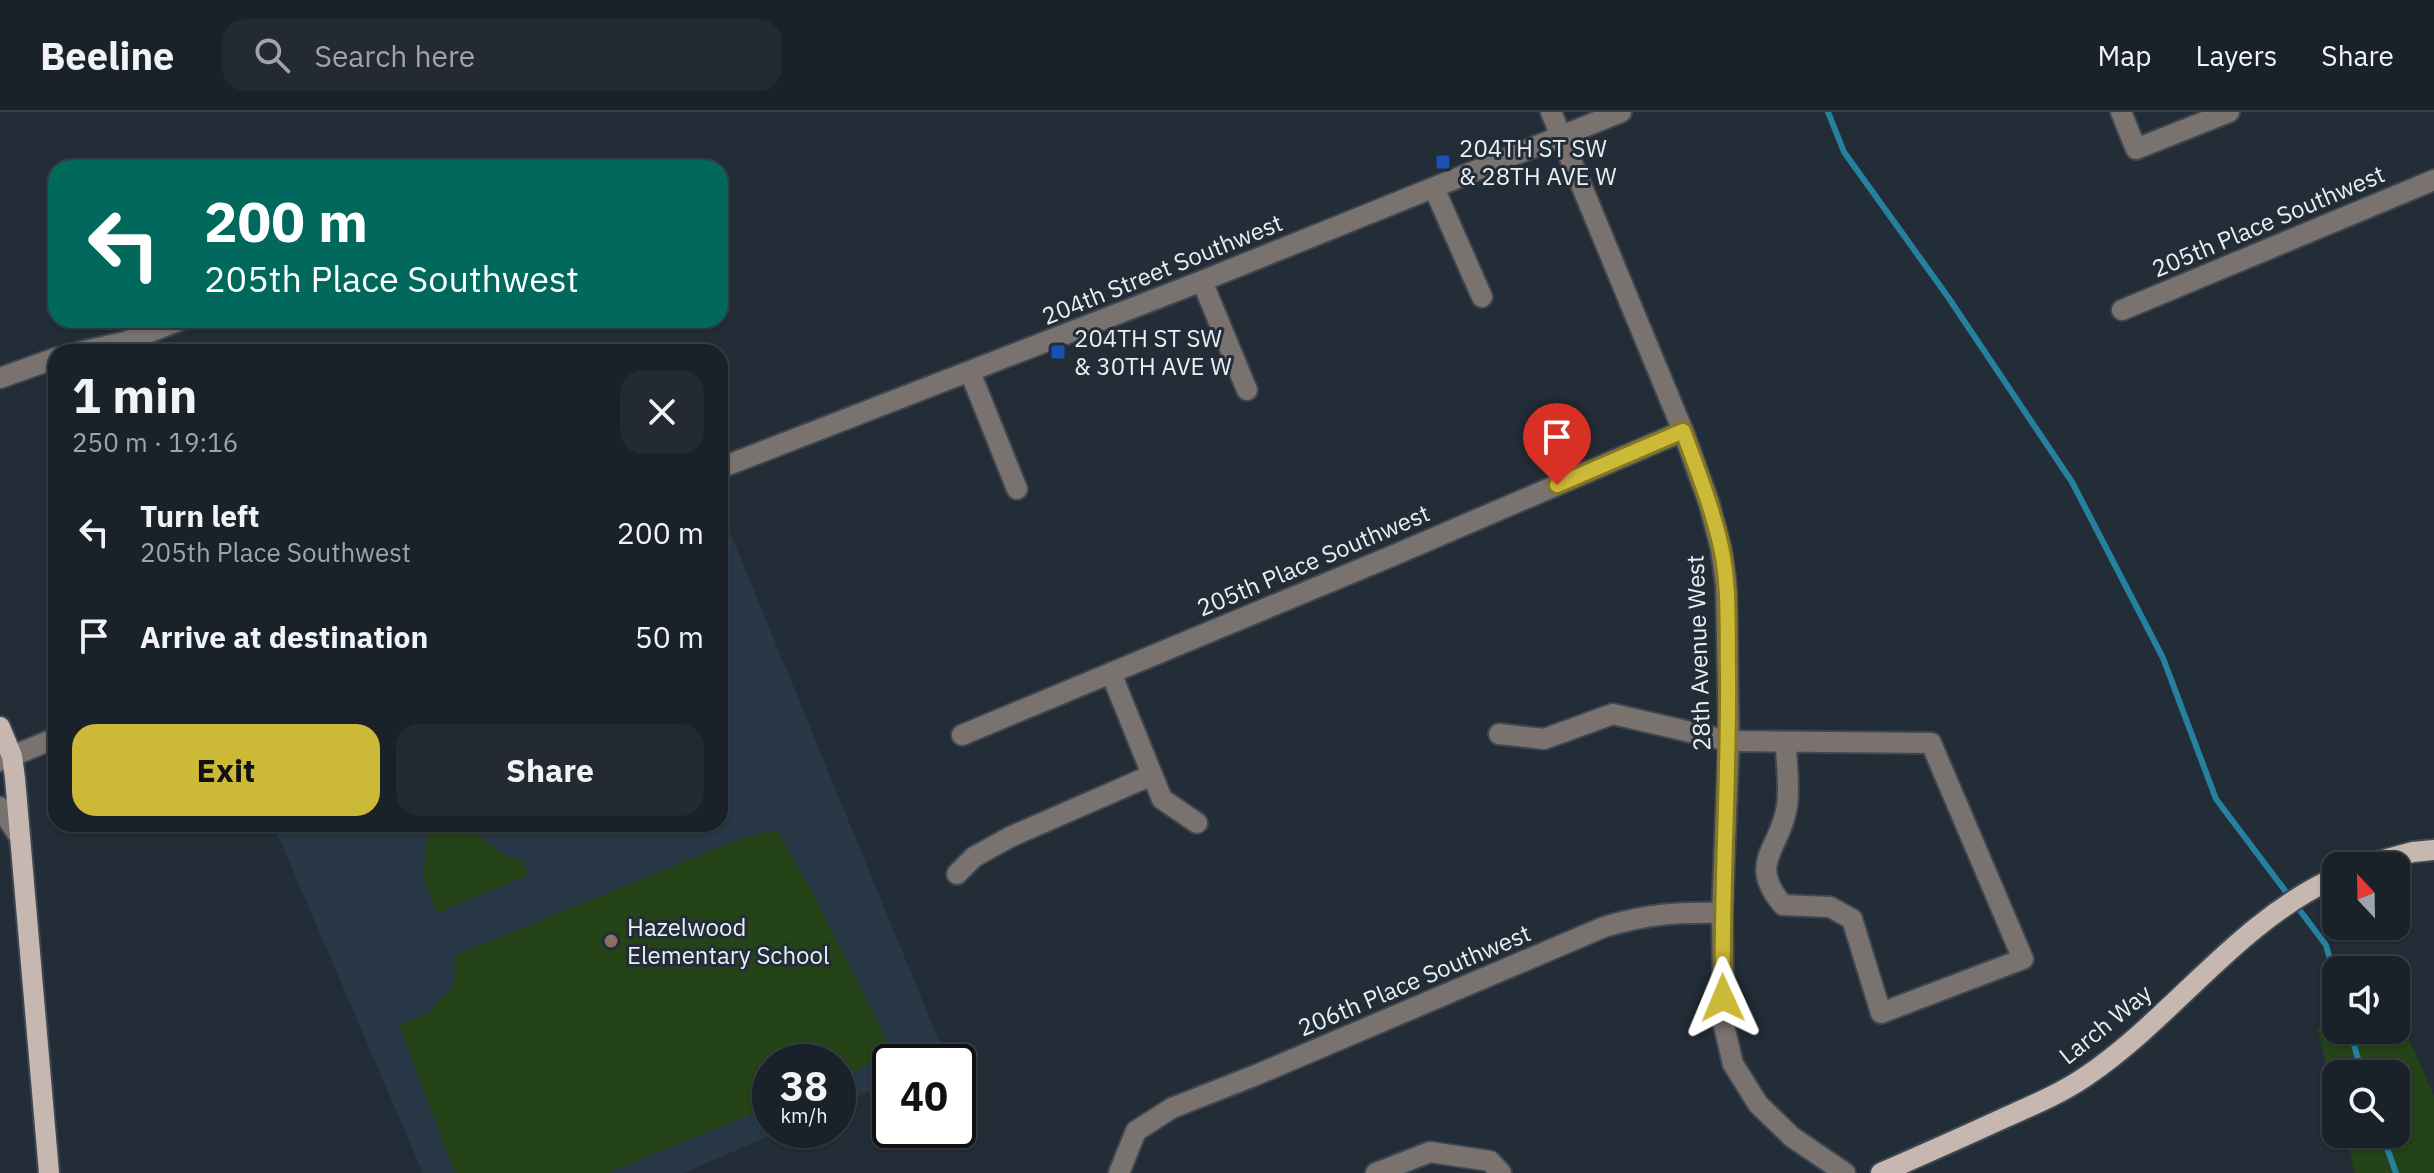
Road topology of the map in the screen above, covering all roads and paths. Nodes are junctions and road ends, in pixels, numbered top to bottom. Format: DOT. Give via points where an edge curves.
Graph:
graph roads {
  1 [pos="1551,112"];
  2 [pos="1621,112"];
  3 [pos="2121,112"];
  4 [pos="2229,112"];
  5 [pos="1561,135"];
  6 [pos="2433,182"];
  7 [pos="1434,188"];
  8 [pos="1202,281"];
  9 [pos="1482,297"];
  10 [pos="2122,310"];
  11 [pos="164,328"];
  12 [pos="133,344"];
  13 [pos="48,361"];
  14 [pos="970,372"];
  15 [pos="0,378"];
  16 [pos="1247,390"];
  17 [pos="1683,431"];
  18 [pos="728,465"];
  19 [pos="1017,489"];
  20 [pos="1111,673"];
  21 [pos="0,727"];
  22 [pos="1499,734"];
  23 [pos="962,735"];
  24 [pos="48,741"];
  25 [pos="1729,741"];
  26 [pos="1786,742"];
  27 [pos="6,759"];
  28 [pos="1152,775"];
  29 [pos="0,807"];
  30 [pos="1197,823"];
  31 [pos="19,836"];
  32 [pos="2434,850"];
  33 [pos="2410,853"];
  34 [pos="957,874"];
  35 [pos="2322,884"];
  36 [pos="1722,913"];
  37 [pos="49,1173"];
  38 [pos="1119,1173"];
  39 [pos="1376,1173"];
  40 [pos="1501,1173"];
  41 [pos="1845,1173"];
  42 [pos="1881,1173"];
  1 -- 5 [label="street, 28th Avenue West"];
  2 -- 5 [label="street, 204th Street Southwest"];
  3 -- 4 [label="street" via="2136,149"];
  5 -- 7 [label="street, 204th Street Southwest"];
  5 -- 17 [label="street, 28th Avenue West"];
  6 -- 10 [label="street, 205th Place Southwest"];
  7 -- 8 [label="street, 204th Street Southwest"];
  7 -- 9 [label="street"];
  8 -- 14 [label="street, 204th Street Southwest"];
  8 -- 16 [label="street"];
  11 -- 12 [label="street"];
  13 -- 15 [label="street"];
  14 -- 18 [label="street, 204th Street Southwest"];
  14 -- 19 [label="street"];
  17 -- 20 [label="street, 205th Place Southwest"];
  17 -- 25 [label="street, 28th Avenue West" via="1721,549"];
  20 -- 23 [label="street, 205th Place Southwest"];
  20 -- 28 [label="street"];
  21 -- 27 [label="main road"];
  22 -- 25 [label="street" via="1544,739 1613,714"];
  24 -- 27 [label="street"];
  25 -- 26 [label="street"];
  25 -- 36 [label="street, 28th Avenue West"];
  26 -- 26 [label="street" via="1931,743 2023,959 1881,1013 1852,919 1830,907 1783,905 1768,889 1765,862 1787,806"];
  27 -- 31 [label="main road"];
  28 -- 30 [label="street" via="1162,799"];
  28 -- 34 [label="street" via="1010,837 974,857"];
  29 -- 31 [label="street"];
  31 -- 37 [label="main road"];
  32 -- 33 [label="main road"];
  35 -- 42 [label="main road, Larch Way" via="2263,920 2085,1078"];
  36 -- 38 [label="street, 206th Place Southwest" via="1674,912 1604,927 1172,1108 1136,1131"];
  36 -- 41 [label="street, 28th Avenue West" via="1724,1026 1733,1064 1758,1104 1792,1137"];
  39 -- 40 [label="street" via="1430,1152 1490,1161"];
}
